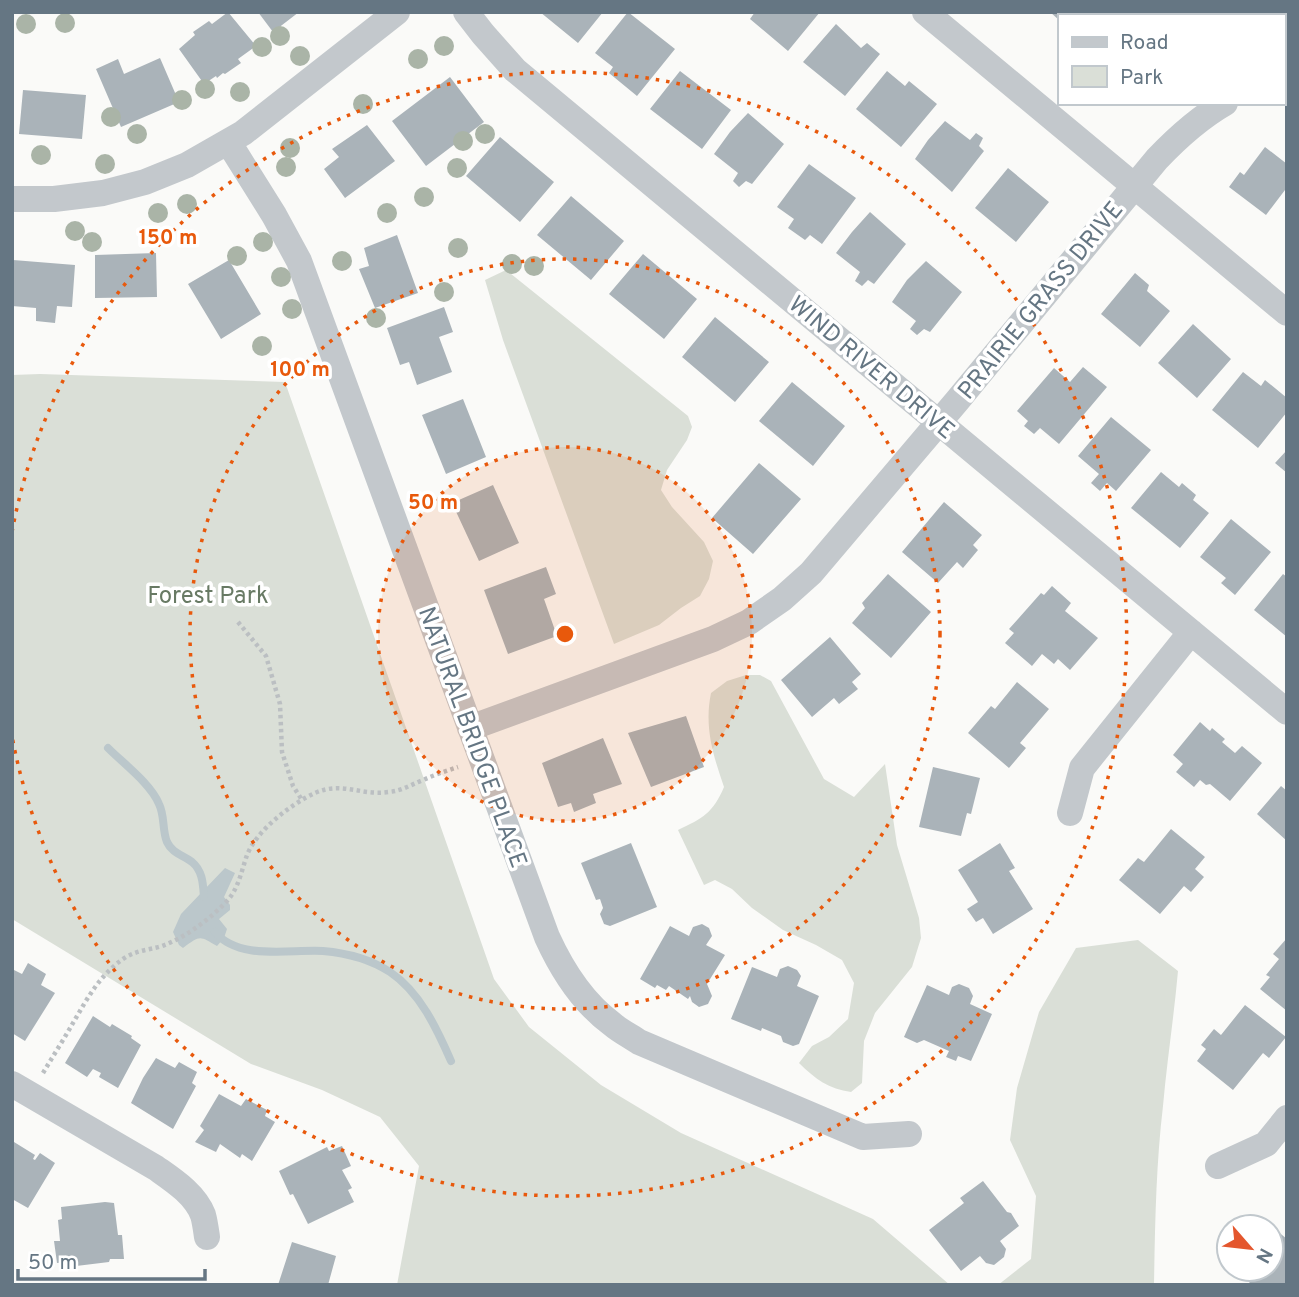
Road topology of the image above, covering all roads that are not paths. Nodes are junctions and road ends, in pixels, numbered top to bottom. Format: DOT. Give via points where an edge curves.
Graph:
graph roads {
  1 [pos="397,12"];
  2 [pos="466,12"];
  3 [pos="925,12"];
  4 [pos="1222,105"];
  5 [pos="229,143"];
  6 [pos="1134,186"];
  7 [pos="12,199"];
  8 [pos="1287,313"];
  9 [pos="939,423"];
  10 [pos="1191,632"];
  11 [pos="1287,712"];
  12 [pos="470,728"];
  13 [pos="1070,813"];
  14 [pos="12,1084"];
  15 [pos="1287,1118"];
  16 [pos="909,1134"];
  17 [pos="1218,1166"];
  18 [pos="207,1237"];
  1 -- 5 [label="street"];
  2 -- 9 [label="street, WIND RIVER DRIVE" via="515,69"];
  3 -- 6 [label="street"];
  4 -- 6 [label="street, PRAIRIE GRASS DRIVE" via="1182,134"];
  5 -- 7 [label="street" via="134,185 54,199"];
  5 -- 12 [label="street, NATURAL BRIDGE PLACE" via="299,261"];
  6 -- 8 [label="street"];
  6 -- 9 [label="street, PRAIRIE GRASS DRIVE"];
  9 -- 10 [label="street, WIND RIVER DRIVE"];
  9 -- 12 [label="street, PRAIRIE GRASS DRIVE" via="811,573 749,622"];
  10 -- 11 [label="street, WIND RIVER DRIVE"];
  10 -- 13 [label="street" via="1082,768"];
  12 -- 16 [label="street, NATURAL BRIDGE PLACE" via="560,966 582,997 610,1023 639,1042 863,1137"];
  14 -- 18 [label="street" via="171,1179 194,1199"];
  15 -- 17 [label="street" via="1266,1144"];
}
